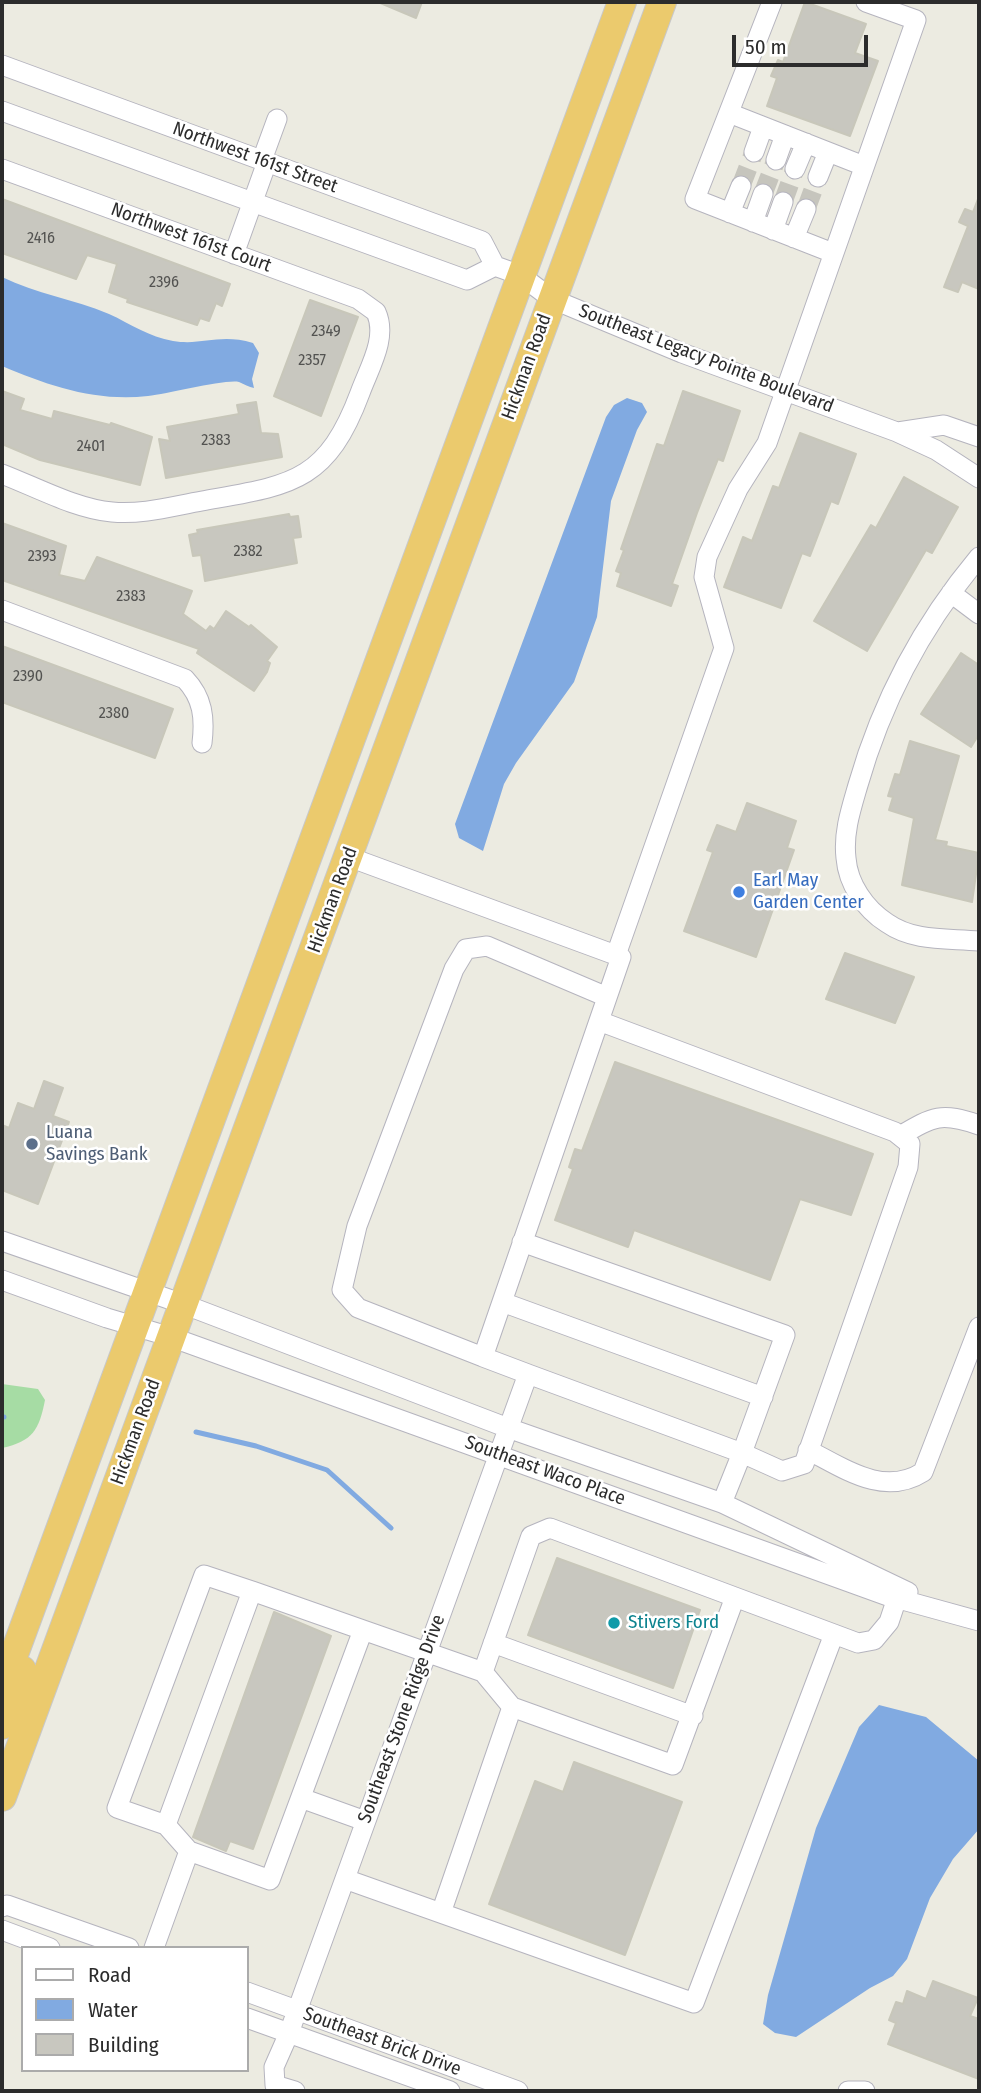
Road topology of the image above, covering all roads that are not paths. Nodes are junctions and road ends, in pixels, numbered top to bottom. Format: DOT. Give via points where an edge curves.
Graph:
graph roads {
  1 [pos="622,2"];
  2 [pos="663,2"];
  3 [pos="772,2"];
  4 [pos="866,2"];
  5 [pos="2,65"];
  6 [pos="2,111"];
  7 [pos="729,113"];
  8 [pos="277,119"];
  9 [pos="763,127"];
  10 [pos="785,135"];
  11 [pos="806,143"];
  12 [pos="754,152"];
  13 [pos="828,152"];
  14 [pos="776,160"];
  15 [pos="265,161"];
  16 [pos="864,166"];
  17 [pos="2,169"];
  18 [pos="795,169"];
  19 [pos="818,177"];
  20 [pos="741,186"];
  21 [pos="764,194"];
  22 [pos="253,202"];
  23 [pos="783,202"];
  24 [pos="806,209"];
  25 [pos="730,213"];
  26 [pos="753,222"];
  27 [pos="773,230"];
  28 [pos="794,237"];
  29 [pos="833,253"];
  30 [pos="234,254"];
  31 [pos="508,271"];
  32 [pos="552,299"];
  33 [pos="786,392"];
  34 [pos="897,432"];
  35 [pos="979,437"];
  36 [pos="2,474"];
  37 [pos="979,478"];
  38 [pos="979,557"];
  39 [pos="951,593"];
  40 [pos="2,610"];
  41 [pos="979,614"];
  42 [pos="202,743"];
  43 [pos="349,857"];
  44 [pos="979,941"];
  45 [pos="615,955"];
  46 [pos="607,997"];
  47 [pos="599,1021"];
  48 [pos="979,1125"];
  49 [pos="900,1136"];
  50 [pos="2,1241"];
  51 [pos="522,1242"];
  52 [pos="2,1280"];
  53 [pos="165,1298"];
  54 [pos="502,1302"];
  55 [pos="134,1326"];
  56 [pos="979,1326"];
  57 [pos="171,1337"];
  58 [pos="483,1357"];
  59 [pos="528,1374"];
  60 [pos="763,1396"];
  61 [pos="508,1427"];
  62 [pos="808,1450"];
  63 [pos="742,1453"];
  64 [pos="498,1454"];
  65 [pos="722,1503"];
  66 [pos="252,1591"];
  67 [pos="35,1596"];
  68 [pos="735,1597"];
  69 [pos="897,1598"];
  70 [pos="956,1616"];
  71 [pos="979,1621"];
  72 [pos="363,1630"];
  73 [pos="834,1633"];
  74 [pos="493,1643"];
  75 [pos="427,1652"];
  76 [pos="483,1671"];
  77 [pos="2,1687"];
  78 [pos="513,1707"];
  79 [pos="693,1716"];
  80 [pos="2,1725"];
  81 [pos="2,1797"];
  82 [pos="301,1798"];
  83 [pos="365,1821"];
  84 [pos="166,1825"];
  85 [pos="189,1851"];
  86 [pos="345,1879"];
  87 [pos="2,1907"];
  88 [pos="442,1913"];
  89 [pos="2,1930"];
  90 [pos="45,1946"];
  91 [pos="123,1946"];
  92 [pos="156,1946"];
  93 [pos="248,1992"];
  94 [pos="297,2011"];
  95 [pos="248,2018"];
  96 [pos="289,2033"];
  97 [pos="295,2091"];
  98 [pos="450,2091"];
  99 [pos="518,2091"];
  100 [pos="848,2091"];
  101 [pos="865,2091"];
  1 -- 31 [label="highway, Hickman Road"];
  2 -- 32 [label="highway, Hickman Road"];
  3 -- 7 [label="street"];
  4 -- 16 [label="street" via="916,20"];
  5 -- 15 [label="street, Northwest 161st Street"];
  6 -- 22 [label="street"];
  7 -- 9 [label="street"];
  7 -- 25 [label="street" via="695,200"];
  8 -- 15 [label="street"];
  9 -- 10 [label="street"];
  9 -- 12 [label="street"];
  10 -- 11 [label="street"];
  10 -- 14 [label="street"];
  11 -- 13 [label="street"];
  11 -- 18 [label="street"];
  13 -- 16 [label="street"];
  13 -- 19 [label="street"];
  15 -- 22 [label="street"];
  15 -- 31 [label="street, Northwest 161st Street" via="482,241"];
  16 -- 29 [label="street"];
  17 -- 30 [label="street, Northwest 161st Court"];
  20 -- 25 [label="street"];
  21 -- 26 [label="street"];
  22 -- 30 [label="street"];
  22 -- 31 [label="street" via="467,280"];
  23 -- 27 [label="street"];
  24 -- 28 [label="street"];
  25 -- 26 [label="street"];
  26 -- 27 [label="street"];
  27 -- 28 [label="street"];
  28 -- 29 [label="street"];
  29 -- 33 [label="street"];
  30 -- 36 [label="street, Northwest 161st Court" via="358,299 376,312 381,334 349,424 321,462 289,483 156,509 111,512"];
  31 -- 32 [label="street, Southeast Legacy Pointe Boulevard"];
  31 -- 53 [label="highway, Hickman Road"];
  32 -- 33 [label="street, Southeast Legacy Pointe Boulevard"];
  32 -- 43 [label="highway, Hickman Road"];
  33 -- 34 [label="street, Southeast Legacy Pointe Boulevard"];
  33 -- 45 [label="street" via="766,443 738,489 708,557 704,577 724,648"];
  34 -- 35 [label="street, Southeast Legacy Pointe Boulevard" via="944,425"];
  34 -- 37 [label="street, Southeast Legacy Pointe Boulevard"];
  38 -- 39 [label="street"];
  39 -- 41 [label="street"];
  39 -- 44 [label="street" via="907,662 884,710 850,812 846,861 859,897 888,924 925,938"];
  40 -- 42 [label="street" via="185,678 195,690 205,718"];
  43 -- 45 [label="street"];
  43 -- 53 [label="highway, Hickman Road"];
  45 -- 46 [label="street" via="621,957"];
  46 -- 47 [label="street"];
  46 -- 58 [label="street" via="487,946 466,948 454,969 357,1226 342,1290 345,1297 358,1308"];
  47 -- 49 [label="street"];
  47 -- 51 [label="street"];
  48 -- 49 [label="street" via="946,1115 933,1117"];
  49 -- 62 [label="street" via="910,1144 908,1167"];
  50 -- 53 [label="street, Southeast Waco Place"];
  51 -- 54 [label="street"];
  51 -- 60 [label="street" via="785,1335"];
  52 -- 55 [label="street, Southeast Waco Place"];
  53 -- 55 [label="highway, Hickman Road"];
  53 -- 57 [label="highway, Hickman Road"];
  53 -- 61 [label="street, Southeast Waco Place"];
  54 -- 58 [label="street"];
  54 -- 60 [label="street"];
  55 -- 57 [label="street, Southeast Waco Place"];
  55 -- 67 [label="highway, Hickman Road"];
  56 -- 62 [label="street" via="923,1472 907,1482 889,1485 854,1474"];
  57 -- 64 [label="street, Southeast Waco Place"];
  57 -- 81 [label="highway, Hickman Road"];
  58 -- 59 [label="street"];
  59 -- 61 [label="street, Southeast Stone Ridge Drive"];
  59 -- 63 [label="street"];
  60 -- 63 [label="street"];
  61 -- 64 [label="street, Southeast Stone Ridge Drive"];
  61 -- 65 [label="street, Southeast Waco Place"];
  62 -- 63 [label="street" via="804,1464 782,1471"];
  63 -- 65 [label="street"];
  64 -- 69 [label="street, Southeast Waco Place"];
  64 -- 75 [label="street, Southeast Stone Ridge Drive"];
  65 -- 70 [label="street, Southeast Waco Place"];
  66 -- 72 [label="street"];
  66 -- 84 [label="street"];
  66 -- 84 [label="street" via="204,1574 117,1808"];
  67 -- 77 [label="highway, Hickman Road"];
  67 -- 80 [label="highway" via="42,1605"];
  68 -- 73 [label="street"];
  68 -- 74 [label="street" via="550,1528 531,1536"];
  68 -- 79 [label="street"];
  69 -- 70 [label="street, Southeast Waco Place"];
  69 -- 73 [label="street" via="889,1622 874,1640 858,1643"];
  70 -- 71 [label="street, Southeast Waco Place"];
  72 -- 75 [label="street"];
  72 -- 82 [label="street"];
  73 -- 88 [label="street" via="694,2003"];
  74 -- 76 [label="street"];
  74 -- 79 [label="street"];
  75 -- 76 [label="street"];
  75 -- 83 [label="street, Southeast Stone Ridge Drive"];
  76 -- 78 [label="street"];
  78 -- 79 [label="street" via="673,1765"];
  78 -- 88 [label="street"];
  82 -- 83 [label="street"];
  82 -- 85 [label="street" via="270,1880"];
  83 -- 86 [label="street, Southeast Stone Ridge Drive"];
  84 -- 85 [label="street"];
  85 -- 92 [label="street"];
  86 -- 88 [label="street"];
  86 -- 94 [label="street, Southeast Stone Ridge Drive"];
  87 -- 91 [label="street"];
  89 -- 90 [label="street"];
  93 -- 94 [label="street, Southeast Brick Drive"];
  94 -- 96 [label="street, Southeast Stone Ridge Drive"];
  94 -- 99 [label="street, Southeast Brick Drive"];
  95 -- 96 [label="street, Southeast Brick Drive"];
  96 -- 97 [label="street, Southeast Stone Ridge Drive" via="274,2067 275,2085"];
  96 -- 98 [label="street, Southeast Brick Drive"];
  100 -- 101 [label="street"];
}
